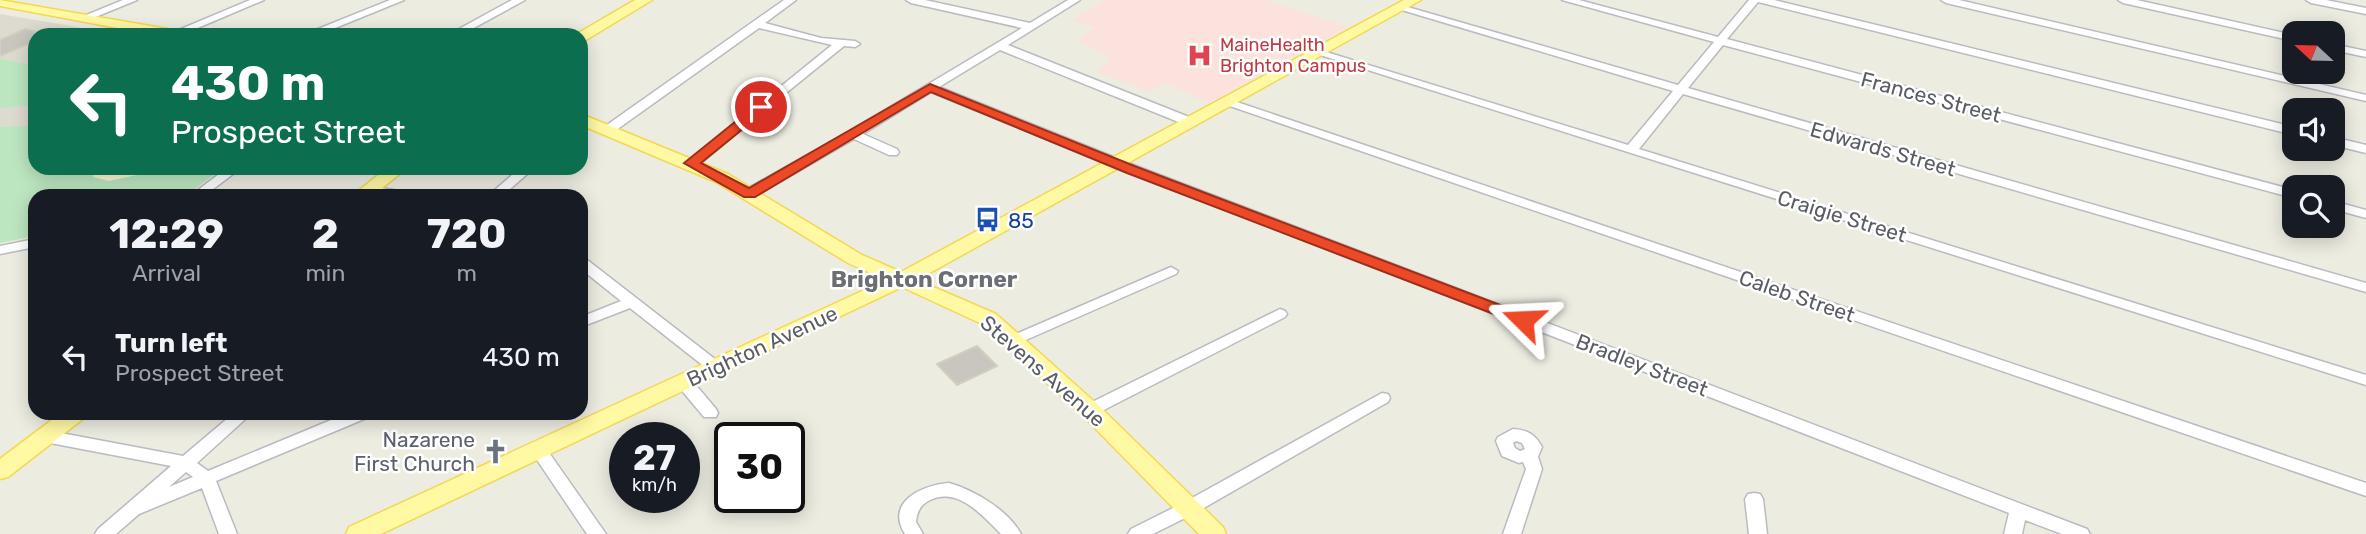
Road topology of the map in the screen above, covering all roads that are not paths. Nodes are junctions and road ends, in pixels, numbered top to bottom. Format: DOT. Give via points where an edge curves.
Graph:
graph roads {
  1 [pos="132,0"];
  2 [pos="259,0"];
  3 [pos="399,0"];
  4 [pos="520,0"];
  5 [pos="645,0"];
  6 [pos="791,0"];
  7 [pos="911,0"];
  8 [pos="1074,0"];
  9 [pos="1567,0"];
  10 [pos="1754,0"];
  11 [pos="1762,0"];
  12 [pos="1946,0"];
  13 [pos="2123,0"];
  14 [pos="2311,0"];
  15 [pos="0,2"];
  16 [pos="1407,4"];
  17 [pos="2366,11"];
  18 [pos="85,18"];
  19 [pos="757,24"];
  20 [pos="1033,27"];
  21 [pos="139,28"];
  22 [pos="193,28"];
  23 [pos="326,28"];
  24 [pos="466,28"];
  25 [pos="588,33"];
  26 [pos="2282,35"];
  27 [pos="1721,41"];
  28 [pos="840,44"];
  29 [pos="855,44"];
  30 [pos="1000,46"];
  31 [pos="2345,50"];
  32 [pos="1319,53"];
  33 [pos="2366,54"];
  34 [pos="930,88"];
  35 [pos="1680,90"];
  36 [pos="2366,98"];
  37 [pos="1228,102"];
  38 [pos="1190,122"];
  39 [pos="588,123"];
  40 [pos="2282,128"];
  41 [pos="608,130"];
  42 [pos="854,134"];
  43 [pos="2345,144"];
  44 [pos="2366,149"];
  45 [pos="1631,150"];
  46 [pos="893,152"];
  47 [pos="691,163"];
  48 [pos="1115,163"];
  49 [pos="226,175"];
  50 [pos="389,175"];
  51 [pos="520,175"];
  52 [pos="206,189"];
  53 [pos="370,189"];
  54 [pos="502,189"];
  55 [pos="2282,191"];
  56 [pos="750,194"];
  57 [pos="2345,208"];
  58 [pos="2366,214"];
  59 [pos="28,244"];
  60 [pos="0,250"];
  61 [pos="588,267"];
  62 [pos="1171,271"];
  63 [pos="900,281"];
  64 [pos="2366,288"];
  65 [pos="633,301"];
  66 [pos="1280,314"];
  67 [pos="588,319"];
  68 [pos="1014,340"];
  69 [pos="715,368"];
  70 [pos="2366,380"];
  71 [pos="684,382"];
  72 [pos="1382,398"];
  73 [pos="1090,410"];
  74 [pos="710,413"];
  75 [pos="67,420"];
  76 [pos="236,420"];
  77 [pos="346,420"];
  78 [pos="45,436"];
  79 [pos="539,451"];
  80 [pos="1529,456"];
  81 [pos="186,463"];
  82 [pos="0,471"];
  83 [pos="207,479"];
  84 [pos="2366,490"];
  85 [pos="1754,499"];
  86 [pos="1189,508"];
  87 [pos="134,509"];
  88 [pos="2019,510"];
  89 [pos="104,534"];
  90 [pos="228,534"];
  91 [pos="359,534"];
  92 [pos="597,534"];
  93 [pos="914,534"];
  94 [pos="1012,534"];
  95 [pos="1137,534"];
  96 [pos="1214,534"];
  97 [pos="1512,534"];
  98 [pos="1758,534"];
  99 [pos="2013,534"];
  100 [pos="2081,534"];
  1 -- 18 [label="street"];
  2 -- 22 [label="street"];
  3 -- 23 [label="street"];
  4 -- 24 [label="street"];
  5 -- 25 [label="main road"];
  6 -- 19 [label="street"];
  7 -- 20 [label="street"];
  8 -- 20 [label="street"];
  9 -- 27 [label="street, Frances Street"];
  10 -- 27 [label="street"];
  11 -- 40 [label="street"];
  12 -- 36 [label="street"];
  13 -- 26 [label="street"];
  14 -- 17 [label="street"];
  15 -- 18 [label="main road"];
  16 -- 32 [label="main road, Brighton Avenue"];
  16 -- 35 [label="street, Edwards Street"];
  18 -- 21 [label="main road"];
  19 -- 28 [label="street"];
  19 -- 41 [label="street"];
  20 -- 30 [label="street"];
  27 -- 35 [label="street"];
  27 -- 55 [label="street, Frances Street"];
  28 -- 29 [label="street"];
  28 -- 47 [label="street"];
  30 -- 34 [label="street"];
  30 -- 38 [label="street"];
  31 -- 33 [label="street"];
  32 -- 37 [label="main road, Brighton Avenue"];
  32 -- 45 [label="street, Craigie Street"];
  34 -- 42 [label="street"];
  34 -- 48 [label="street, Bradley Street"];
  35 -- 45 [label="street"];
  35 -- 64 [label="street, Edwards Street"];
  37 -- 38 [label="main road, Brighton Avenue"];
  37 -- 84 [label="street, Caleb Street"];
  38 -- 48 [label="main road, Brighton Avenue"];
  39 -- 41 [label="main road, Stevens Avenue"];
  41 -- 47 [label="main road, Stevens Avenue"];
  42 -- 46 [label="street"];
  42 -- 56 [label="street"];
  43 -- 44 [label="street"];
  45 -- 70 [label="street, Craigie Street"];
  47 -- 56 [label="main road, Stevens Avenue"];
  48 -- 63 [label="main road, Brighton Avenue"];
  48 -- 88 [label="street, Bradley Street"];
  49 -- 52 [label="street"];
  50 -- 53 [label="main road"];
  51 -- 54 [label="street"];
  56 -- 63 [label="main road, Stevens Avenue" via="855,259"];
  57 -- 58 [label="street"];
  59 -- 60 [label="street"];
  61 -- 65 [label="street"];
  62 -- 68 [label="street"];
  63 -- 68 [label="main road, Stevens Avenue" via="989,319"];
  63 -- 69 [label="main road, Brighton Avenue"];
  65 -- 67 [label="street"];
  65 -- 69 [label="street"];
  66 -- 73 [label="street"];
  68 -- 73 [label="main road, Stevens Avenue"];
  69 -- 71 [label="main road, Brighton Avenue"];
  71 -- 74 [label="street"];
  71 -- 79 [label="main road, Brighton Avenue"];
  72 -- 86 [label="street"];
  73 -- 86 [label="main road, Stevens Avenue"];
  75 -- 78 [label="main road"];
  76 -- 81 [label="street"];
  77 -- 83 [label="street"];
  78 -- 81 [label="street"];
  78 -- 82 [label="main road"];
  79 -- 91 [label="main road, Brighton Avenue"];
  79 -- 92 [label="street"];
  80 -- 97 [label="street" via="1535,467"];
  81 -- 83 [label="street"];
  81 -- 87 [label="street"];
  83 -- 87 [label="street"];
  83 -- 90 [label="street"];
  85 -- 98 [label="street"];
  86 -- 95 [label="street"];
  86 -- 96 [label="main road, Stevens Avenue"];
  87 -- 89 [label="street"];
  88 -- 99 [label="street"];
  88 -- 100 [label="street, Bradley Street"];
  93 -- 94 [label="street" via="907,519 912,506 924,495 947,489 967,494"];
}
